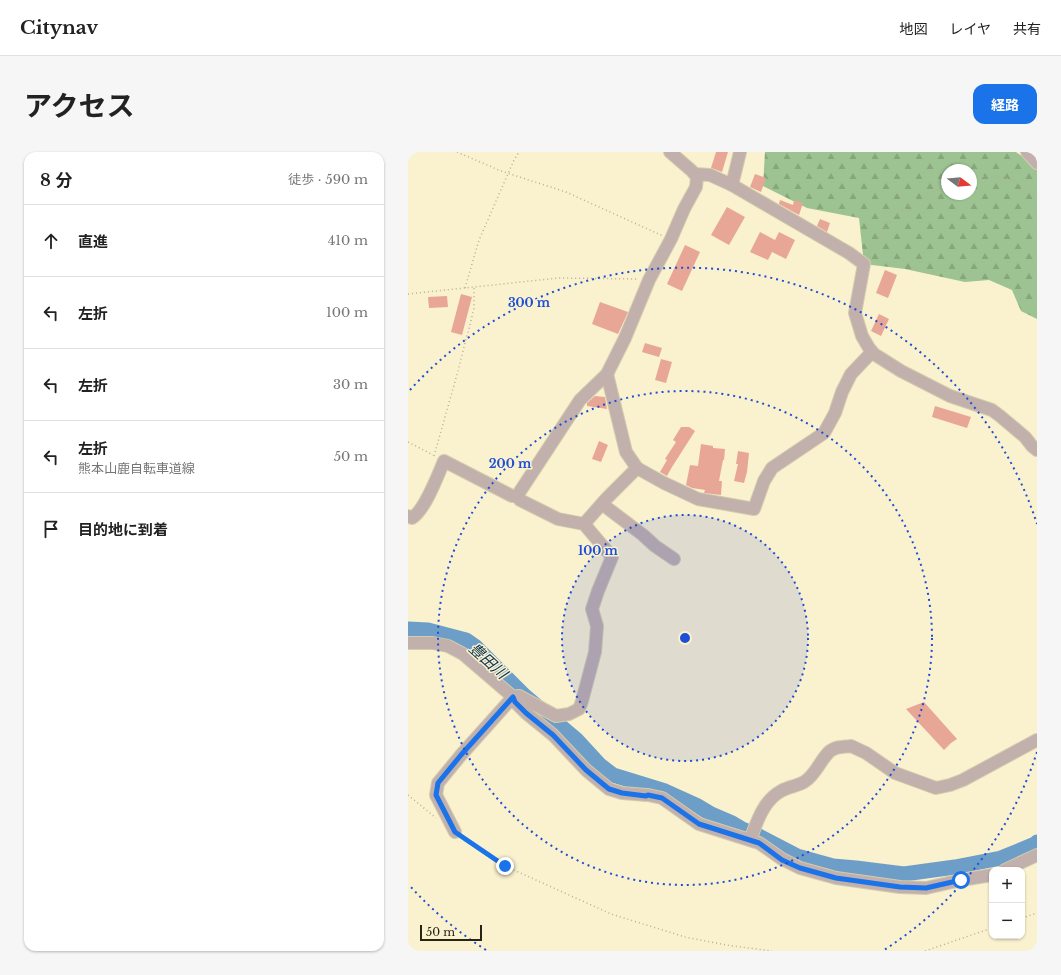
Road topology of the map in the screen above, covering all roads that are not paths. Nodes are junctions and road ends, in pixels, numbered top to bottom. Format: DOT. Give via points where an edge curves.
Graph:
graph roads {
  1 [pos="670,152"];
  2 [pos="740,152"];
  3 [pos="1027,152"];
  4 [pos="1037,163"];
  5 [pos="695,174"];
  6 [pos="732,186"];
  7 [pos="872,352"];
  8 [pos="607,374"];
  9 [pos="1037,450"];
  10 [pos="637,468"];
  11 [pos="517,496"];
  12 [pos="602,504"];
  13 [pos="408,516"];
  14 [pos="584,524"];
  15 [pos="674,559"];
  16 [pos="408,643"];
  17 [pos="513,697"];
  18 [pos="1037,740"];
  19 [pos="455,832"];
  20 [pos="750,840"];
  21 [pos="1037,855"];
  22 [pos="1011,867"];
  23 [pos="989,875"];
  1 -- 5 [label="street"];
  2 -- 6 [label="street"];
  3 -- 4 [label="street"];
  5 -- 6 [label="street" via="710,175"];
  5 -- 8 [label="street" via="696,187"];
  6 -- 7 [label="street" via="849,252 864,264 855,313 862,336"];
  7 -- 9 [label="street" via="901,371 950,396 992,410"];
  7 -- 10 [label="street" via="851,374 824,433 772,468 764,481 754,509 698,499"];
  8 -- 10 [label="street" via="626,452"];
  8 -- 11 [label="street" via="580,400"];
  10 -- 12 [label="street"];
  11 -- 13 [label="street" via="512,496 444,461 423,507 416,516"];
  11 -- 14 [label="street" via="520,500 558,519"];
  12 -- 14 [label="street"];
  12 -- 15 [label="street"];
  14 -- 17 [label="street" via="612,557 592,609 597,626 595,652 579,709 556,716 519,696"];
  16 -- 17 [label="street" via="448,646 463,654"];
  17 -- 19 [label="street" via="438,783 436,795"];
  17 -- 20 [label="street" via="526,713 553,735 586,770 609,789 662,798 699,824"];
  18 -- 20 [label="street" via="950,786 936,788 895,773 851,746 842,747 831,751 804,782 781,791 769,800"];
  20 -- 23 [label="street" via="800,868 836,878 926,888"];
  21 -- 22 [label="street"];
}
